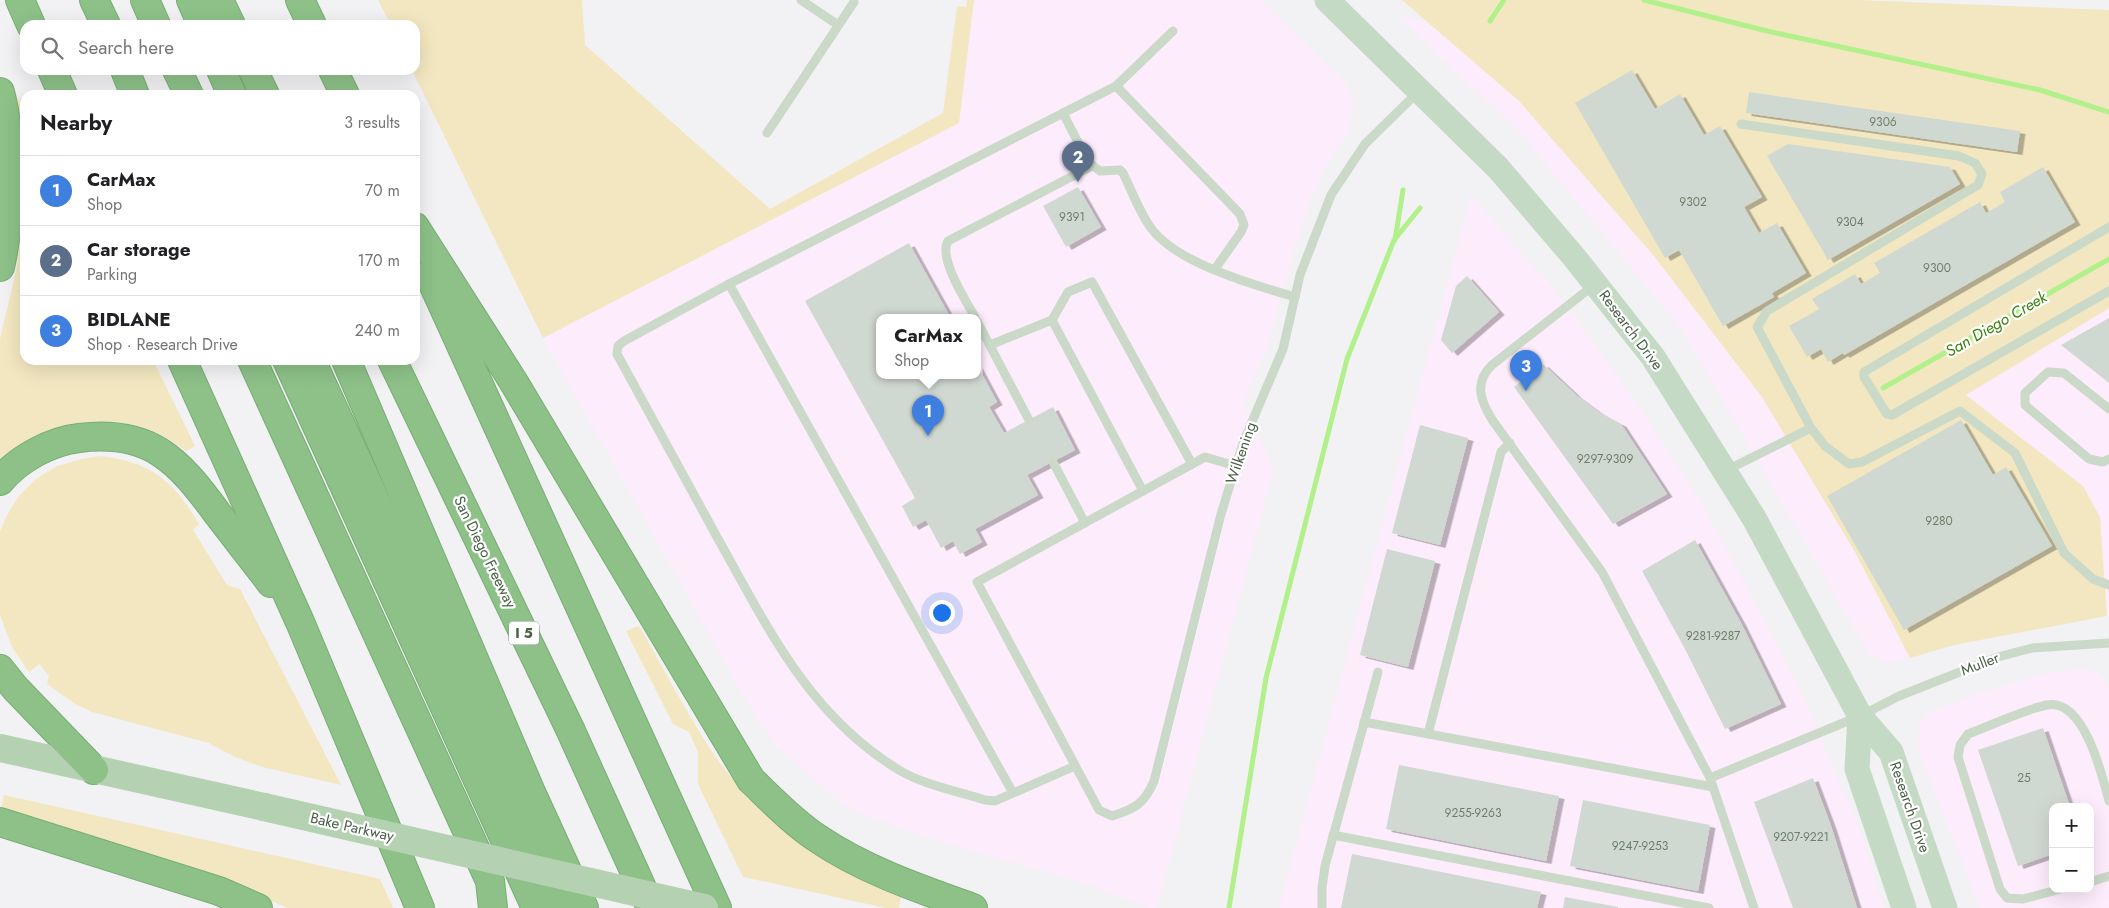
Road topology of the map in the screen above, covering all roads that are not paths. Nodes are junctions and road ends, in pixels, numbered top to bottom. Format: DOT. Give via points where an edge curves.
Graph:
graph roads {
  1 [pos="20,0"];
  2 [pos="94,0"];
  3 [pos="126,0"];
  4 [pos="145,0"];
  5 [pos="191,0"];
  6 [pos="219,0"];
  7 [pos="300,0"];
  8 [pos="801,0"];
  9 [pos="1326,0"];
  10 [pos="854,2"];
  11 [pos="29,20"];
  12 [pos="104,20"];
  13 [pos="135,20"];
  14 [pos="154,20"];
  15 [pos="200,20"];
  16 [pos="229,20"];
  17 [pos="310,20"];
  18 [pos="838,25"];
  19 [pos="1173,30"];
  20 [pos="54,75"];
  21 [pos="127,75"];
  22 [pos="159,75"];
  23 [pos="179,75"];
  24 [pos="223,75"];
  25 [pos="255,75"];
  26 [pos="335,75"];
  27 [pos="1116,86"];
  28 [pos="61,90"];
  29 [pos="133,90"];
  30 [pos="166,90"];
  31 [pos="186,90"];
  32 [pos="230,90"];
  33 [pos="263,90"];
  34 [pos="343,90"];
  35 [pos="1419,91"];
  36 [pos="0,92"];
  37 [pos="1063,113"];
  38 [pos="1741,124"];
  39 [pos="767,133"];
  40 [pos="1092,166"];
  41 [pos="2109,227"];
  42 [pos="420,235"];
  43 [pos="420,256"];
  44 [pos="0,267"];
  45 [pos="1215,268"];
  46 [pos="729,284"];
  47 [pos="1596,284"];
  48 [pos="2109,291"];
  49 [pos="1295,296"];
  50 [pos="972,314"];
  51 [pos="1052,320"];
  52 [pos="981,328"];
  53 [pos="990,345"];
  54 [pos="184,365"];
  55 [pos="254,365"];
  56 [pos="289,365"];
  57 [pos="313,365"];
  58 [pos="348,365"];
  59 [pos="394,365"];
  60 [pos="2109,409"];
  61 [pos="1029,420"];
  62 [pos="1811,428"];
  63 [pos="1510,443"];
  64 [pos="2109,459"];
  65 [pos="1052,462"];
  66 [pos="1192,464"];
  67 [pos="1236,466"];
  68 [pos="1725,471"];
  69 [pos="0,481"];
  70 [pos="1143,491"];
  71 [pos="1085,523"];
  72 [pos="2109,586"];
  73 [pos="300,622"];
  74 [pos="2109,643"];
  75 [pos="0,669"];
  76 [pos="1378,672"];
  77 [pos="1860,716"];
  78 [pos="1364,722"];
  79 [pos="1428,734"];
  80 [pos="0,748"];
  81 [pos="1075,766"];
  82 [pos="94,770"];
  83 [pos="2106,780"];
  84 [pos="1712,783"];
  85 [pos="1013,793"];
  86 [pos="2109,801"];
  87 [pos="0,822"];
  88 [pos="1333,835"];
  89 [pos="2109,876"];
  90 [pos="490,881"];
  91 [pos="2094,881"];
  92 [pos="2049,892"];
  93 [pos="258,908"];
  94 [pos="420,908"];
  95 [pos="493,908"];
  96 [pos="504,908"];
  97 [pos="536,908"];
  98 [pos="563,908"];
  99 [pos="584,908"];
  100 [pos="651,908"];
  101 [pos="704,908"];
  102 [pos="718,908"];
  103 [pos="973,908"];
  104 [pos="1322,908"];
  105 [pos="1708,908"];
  106 [pos="1754,908"];
  107 [pos="1904,908"];
  108 [pos="1945,908"];
  1 -- 11 [label="highway"];
  2 -- 12 [label="highway"];
  3 -- 13 [label="highway"];
  4 -- 14 [label="highway"];
  5 -- 15 [label="highway"];
  6 -- 16 [label="highway"];
  7 -- 17 [label="highway"];
  8 -- 18 [label="lane"];
  9 -- 35 [label="main road, Research Drive"];
  10 -- 18 [label="lane"];
  18 -- 39 [label="lane"];
  19 -- 27 [label="lane"];
  20 -- 28 [label="highway"];
  21 -- 29 [label="highway"];
  22 -- 30 [label="highway"];
  23 -- 31 [label="highway"];
  24 -- 32 [label="highway"];
  25 -- 33 [label="highway"];
  26 -- 34 [label="highway"];
  27 -- 37 [label="lane"];
  27 -- 45 [label="lane" via="1240,214 1244,225 1241,232"];
  35 -- 47 [label="main road, Research Drive" via="1498,168"];
  35 -- 49 [label="lane, Wilkening" via="1365,144 1331,195"];
  36 -- 44 [label="highway" via="6,139 9,215"];
  37 -- 40 [label="lane"];
  37 -- 46 [label="lane"];
  38 -- 62 [label="lane" via="1959,156 1975,163 1982,174 1978,185 1767,311 1757,327"];
  40 -- 45 [label="lane" via="1104,172 1120,170 1150,227 1164,242"];
  40 -- 50 [label="lane" via="948,241 948,263"];
  41 -- 48 [label="lane" via="1864,372 1864,377 1886,414 1892,415"];
  42 -- 103 [label="highway" via="513,381 751,780 817,838 889,877"];
  43 -- 102 [label="highway"];
  45 -- 49 [label="lane" via="1245,282"];
  46 -- 85 [label="lane"];
  46 -- 85 [label="lane" via="624,341 616,354 758,611 806,687 844,728 871,751 901,771 984,800 995,801"];
  47 -- 63 [label="lane" via="1486,372 1479,394 1482,404"];
  47 -- 68 [label="main road, Research Drive" via="1653,357"];
  49 -- 67 [label="lane, Wilkening" via="1283,349"];
  51 -- 53 [label="lane"];
  51 -- 66 [label="lane" via="1068,292 1092,282"];
  51 -- 70 [label="lane"];
  52 -- 53 [label="lane"];
  53 -- 61 [label="lane"];
  54 -- 73 [label="highway"];
  55 -- 90 [label="highway"];
  56 -- 97 [label="highway"];
  57 -- 98 [label="highway"];
  58 -- 99 [label="highway" via="526,781"];
  59 -- 100 [label="highway, San Diego Freeway / I 5" via="570,730"];
  60 -- 64 [label="lane" via="2064,374 2048,372 2025,393 2025,405 2089,459 2103,462"];
  62 -- 68 [label="lane"];
  62 -- 72 [label="lane" via="1825,446 1850,464 1862,462 1960,411 2015,453 2064,553 2093,580"];
  63 -- 79 [label="lane" via="1501,452"];
  63 -- 84 [label="lane" via="1602,572"];
  65 -- 71 [label="lane"];
  66 -- 67 [label="lane" via="1206,457"];
  66 -- 70 [label="lane"];
  67 -- 81 [label="lane, Wilkening" via="1148,797 1127,811 1112,816 1099,810"];
  68 -- 77 [label="main road, Research Drive" via="1754,518"];
  69 -- 73 [label="highway" via="47,446 69,439 121,437 144,444 181,467"];
  70 -- 71 [label="lane"];
  71 -- 81 [label="lane" via="976,582"];
  73 -- 94 [label="highway"];
  74 -- 77 [label="lane, Muller" via="2032,648 1998,657 1899,696"];
  75 -- 82 [label="highway"];
  76 -- 78 [label="lane"];
  77 -- 84 [label="lane, Muller"];
  77 -- 107 [label="main road" via="1856,769"];
  77 -- 108 [label="main road, Research Drive" via="1890,752"];
  78 -- 79 [label="lane"];
  78 -- 88 [label="lane"];
  79 -- 84 [label="lane"];
  80 -- 82 [label="main road, Bake Parkway"];
  81 -- 85 [label="lane"];
  82 -- 101 [label="main road, Bake Parkway, bridge"];
  83 -- 86 [label="lane"];
  83 -- 92 [label="lane" via="2082,724 2069,710 2049,704 1968,734 1960,745 1958,757 2000,889 2006,898 2023,899"];
  84 -- 106 [label="lane"];
  87 -- 93 [label="highway" via="219,891"];
  88 -- 104 [label="lane" via="1322,888"];
  88 -- 105 [label="lane"];
  89 -- 91 [label="lane"];
  90 -- 95 [label="highway"];
  90 -- 96 [label="highway"];
}
